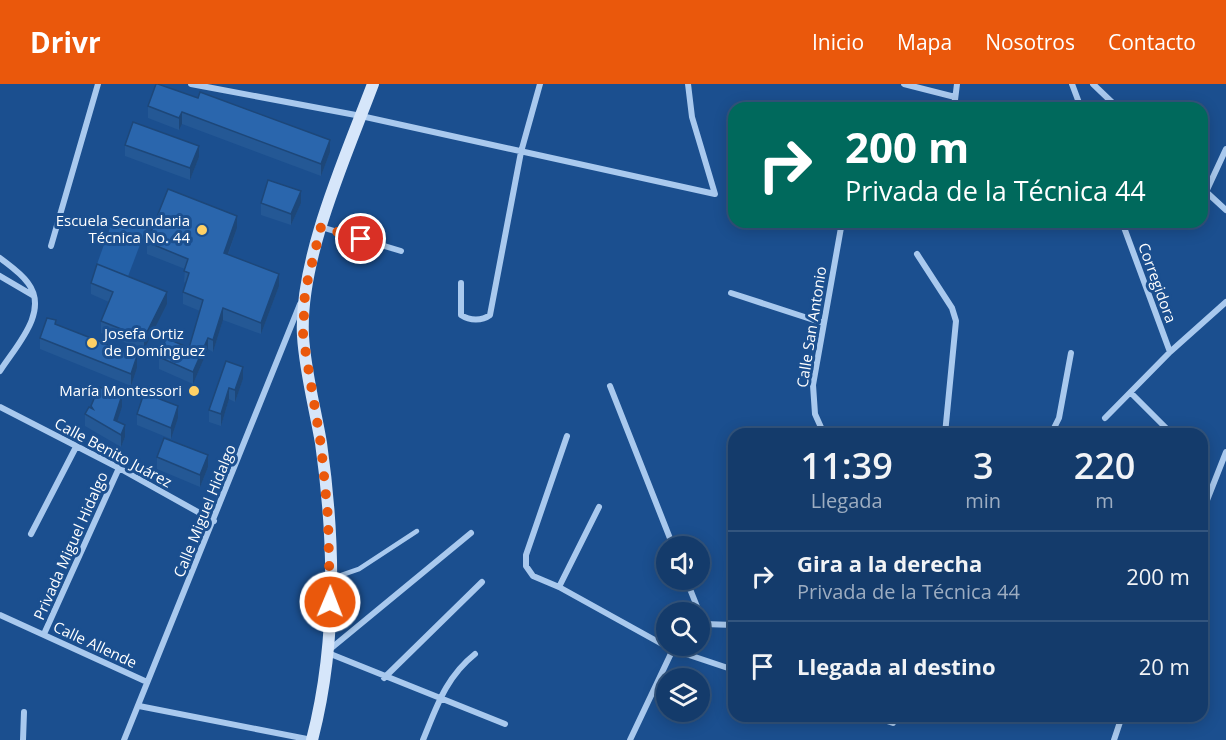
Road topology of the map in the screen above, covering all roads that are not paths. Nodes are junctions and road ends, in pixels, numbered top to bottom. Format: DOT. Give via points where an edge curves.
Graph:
graph roads {
  1 [pos="98,84"];
  2 [pos="190,84"];
  3 [pos="373,84"];
  4 [pos="540,84"];
  5 [pos="688,84"];
  6 [pos="904,84"];
  7 [pos="957,84"];
  8 [pos="1072,84"];
  9 [pos="1093,84"];
  10 [pos="955,97"];
  11 [pos="955,102"];
  12 [pos="1079,102"];
  13 [pos="1112,102"];
  14 [pos="361,116"];
  15 [pos="1226,149"];
  16 [pos="521,153"];
  17 [pos="1208,183"];
  18 [pos="1208,194"];
  19 [pos="1226,210"];
  20 [pos="321,227"];
  21 [pos="841,228"];
  22 [pos="1124,228"];
  23 [pos="51,246"];
  24 [pos="401,251"];
  25 [pos="917,254"];
  26 [pos="0,258"];
  27 [pos="0,276"];
  28 [pos="461,283"];
  29 [pos="305,291"];
  30 [pos="731,293"];
  31 [pos="35,296"];
  32 [pos="1226,302"];
  33 [pos="823,323"];
  34 [pos="1170,351"];
  35 [pos="1071,353"];
  36 [pos="0,371"];
  37 [pos="610,386"];
  38 [pos="1131,393"];
  39 [pos="0,407"];
  40 [pos="1105,418"];
  41 [pos="821,428"];
  42 [pos="946,428"];
  43 [pos="1054,428"];
  44 [pos="1166,428"];
  45 [pos="567,436"];
  46 [pos="75,447"];
  47 [pos="1226,452"];
  48 [pos="119,468"];
  49 [pos="1208,498"];
  50 [pos="599,507"];
  51 [pos="214,521"];
  52 [pos="417,531"];
  53 [pos="471,533"];
  54 [pos="31,534"];
  55 [pos="669,536"];
  56 [pos="331,578"];
  57 [pos="482,582"];
  58 [pos="559,587"];
  59 [pos="0,615"];
  60 [pos="710,626"];
  61 [pos="728,626"];
  62 [pos="44,634"];
  63 [pos="656,638"];
  64 [pos="329,652"];
  65 [pos="475,654"];
  66 [pos="669,656"];
  67 [pos="697,656"];
  68 [pos="728,668"];
  69 [pos="384,678"];
  70 [pos="147,682"];
  71 [pos="440,699"];
  72 [pos="139,706"];
  73 [pos="24,712"];
  74 [pos="890,722"];
  75 [pos="1120,722"];
  76 [pos="893,723"];
  77 [pos="505,724"];
  78 [pos="631,739"];
  79 [pos="23,740"];
  80 [pos="124,740"];
  81 [pos="312,740"];
  82 [pos="423,740"];
  83 [pos="1114,740"];
  1 -- 23 [label="street"];
  2 -- 14 [label="street"];
  3 -- 14 [label="street"];
  4 -- 16 [label="street"];
  5 -- 16 [label="street" via="692,117 715,194"];
  6 -- 10 [label="street"];
  7 -- 10 [label="street"];
  8 -- 12 [label="street"];
  9 -- 13 [label="street"];
  10 -- 11 [label="street"];
  14 -- 16 [label="street"];
  14 -- 20 [label="street"];
  15 -- 17 [label="street"];
  16 -- 28 [label="street" via="493,308 485,319 461,315"];
  18 -- 19 [label="street"];
  20 -- 24 [label="street"];
  20 -- 29 [label="street"];
  21 -- 33 [label="street, Calle San Antonio"];
  22 -- 34 [label="street, Corregidora"];
  25 -- 42 [label="street" via="952,308 956,321"];
  26 -- 31 [label="street" via="28,283"];
  27 -- 31 [label="street"];
  29 -- 51 [label="street, Calle Miguel Hidalgo"];
  29 -- 56 [label="street" via="303,336 321,445"];
  30 -- 33 [label="street"];
  31 -- 36 [label="street" via="34,317"];
  32 -- 34 [label="street"];
  33 -- 41 [label="street, Calle San Antonio" via="813,385 815,414"];
  34 -- 38 [label="street"];
  35 -- 43 [label="street"];
  37 -- 55 [label="street"];
  38 -- 40 [label="street"];
  38 -- 44 [label="street"];
  39 -- 46 [label="street, Calle Benito Juárez"];
  45 -- 58 [label="street" via="526,555 526,567 533,576"];
  46 -- 48 [label="street, Calle Benito Juárez"];
  46 -- 54 [label="street"];
  47 -- 49 [label="street"];
  48 -- 51 [label="street, Calle Benito Juárez"];
  48 -- 62 [label="street, Privada Miguel Hidalgo"];
  50 -- 58 [label="street"];
  51 -- 70 [label="street, Calle Miguel Hidalgo"];
  52 -- 56 [label="lane" via="359,569"];
  53 -- 64 [label="street"];
  56 -- 64 [label="street"];
  57 -- 69 [label="street"];
  58 -- 63 [label="street"];
  59 -- 62 [label="street, Calle Allende"];
  60 -- 61 [label="street"];
  62 -- 70 [label="street, Calle Allende"];
  64 -- 69 [label="street"];
  64 -- 81 [label="street"];
  65 -- 71 [label="street" via="457,668"];
  66 -- 78 [label="street"];
  67 -- 68 [label="street"];
  69 -- 71 [label="street"];
  70 -- 72 [label="street, Calle Miguel Hidalgo"];
  71 -- 77 [label="street"];
  71 -- 82 [label="street"];
  72 -- 80 [label="street, Calle Miguel Hidalgo"];
  72 -- 81 [label="street"];
  73 -- 79 [label="street"];
  74 -- 76 [label="street"];
  75 -- 83 [label="street"];
}
